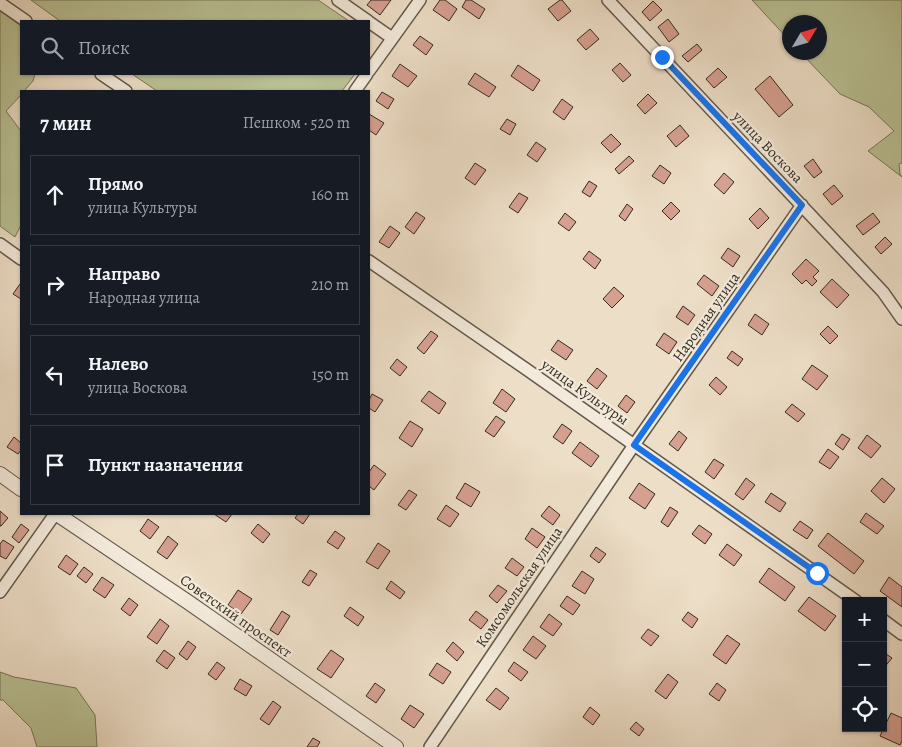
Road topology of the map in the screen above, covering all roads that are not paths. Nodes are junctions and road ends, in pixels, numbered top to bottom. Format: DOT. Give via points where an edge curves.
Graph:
graph roads {
  1 [pos="338,0"];
  2 [pos="420,0"];
  3 [pos="608,0"];
  4 [pos="0,3"];
  5 [pos="25,20"];
  6 [pos="365,20"];
  7 [pos="370,23"];
  8 [pos="392,38"];
  9 [pos="370,69"];
  10 [pos="102,75"];
  11 [pos="366,75"];
  12 [pos="125,90"];
  13 [pos="355,90"];
  14 [pos="802,205"];
  15 [pos="0,244"];
  16 [pos="20,258"];
  17 [pos="370,262"];
  18 [pos="902,319"];
  19 [pos="634,445"];
  20 [pos="0,474"];
  21 [pos="20,488"];
  22 [pos="55,515"];
  23 [pos="58,515"];
  24 [pos="0,592"];
  25 [pos="850,597"];
  26 [pos="887,623"];
  27 [pos="902,634"];
  28 [pos="396,747"];
  29 [pos="430,747"];
  1 -- 6 [label="street"];
  2 -- 8 [label="street"];
  3 -- 14 [label="street, улица Воскова"];
  4 -- 5 [label="street"];
  7 -- 8 [label="street"];
  8 -- 9 [label="street"];
  10 -- 12 [label="street"];
  11 -- 13 [label="street"];
  14 -- 18 [label="street, улица Воскова" via="883,292"];
  14 -- 19 [label="street, Народная улица"];
  15 -- 16 [label="street"];
  17 -- 19 [label="street, улица Культуры"];
  19 -- 25 [label="street, улица Культуры"];
  19 -- 29 [label="street, Комсомольская улица"];
  20 -- 21 [label="street"];
  22 -- 24 [label="street"];
  23 -- 28 [label="street, Советский проспект"];
  26 -- 27 [label="street"];
}
